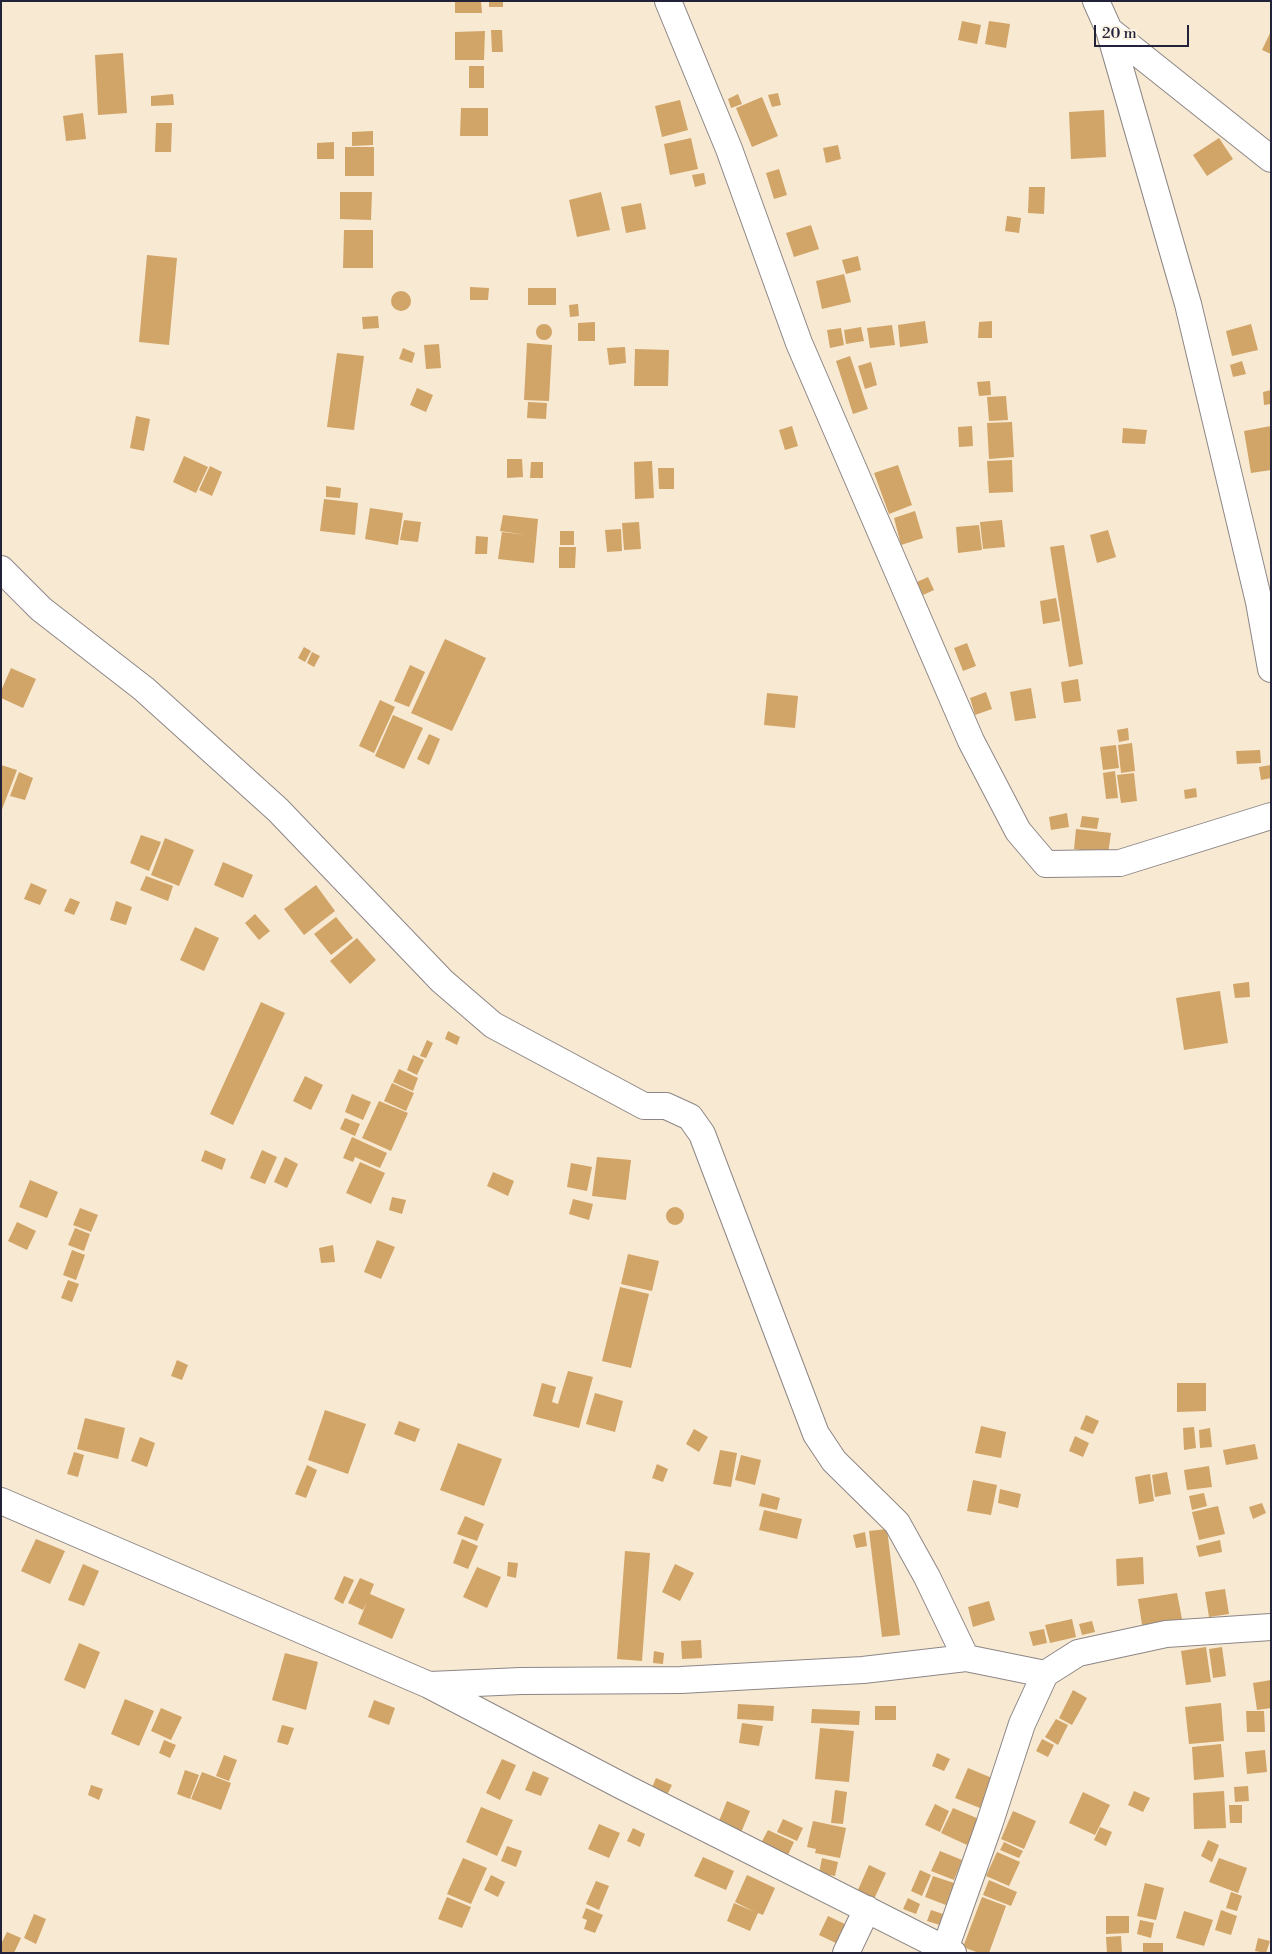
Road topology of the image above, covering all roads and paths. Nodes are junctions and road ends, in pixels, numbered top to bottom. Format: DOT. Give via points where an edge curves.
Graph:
graph roads {
  1 [pos="668,1"];
  2 [pos="1096,1"];
  3 [pos="1109,30"];
  4 [pos="1271,159"];
  5 [pos="1,570"];
  6 [pos="1271,669"];
  7 [pos="1271,816"];
  8 [pos="1,1501"];
  9 [pos="1271,1627"];
  10 [pos="966,1658"];
  11 [pos="1045,1674"];
  12 [pos="429,1685"];
  13 [pos="866,1909"];
  14 [pos="949,1951"];
  15 [pos="846,1953"];
  1 -- 7 [label="street" via="729,149 799,342 971,741 1018,831 1046,864 1120,863"];
  2 -- 3 [label="street"];
  3 -- 4 [label="street"];
  3 -- 6 [label="street" via="1188,304 1259,602"];
  5 -- 10 [label="street" via="41,609 144,689 278,810 442,981 493,1025 644,1106 666,1106 690,1117 702,1134 816,1434 834,1461 897,1523"];
  8 -- 12 [label="street"];
  9 -- 11 [label="street" via="1158,1636 1078,1653"];
  10 -- 11 [label="street"];
  10 -- 12 [label="street" via="863,1670 682,1680"];
  11 -- 14 [label="street" via="1022,1724"];
  12 -- 13 [label="street"];
  13 -- 14 [label="street"];
  13 -- 15 [label="street"];
}
